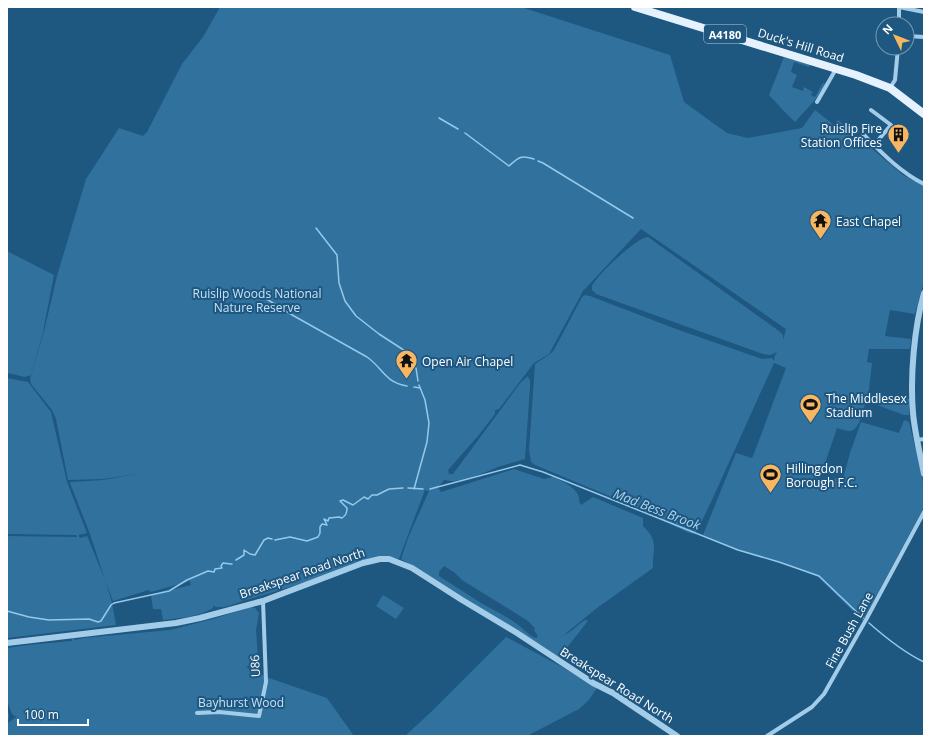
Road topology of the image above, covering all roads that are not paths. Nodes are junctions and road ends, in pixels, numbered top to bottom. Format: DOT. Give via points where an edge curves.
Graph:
graph roads {
  1 [pos="635,7"];
  2 [pos="899,7"];
  3 [pos="924,15"];
  4 [pos="897,56"];
  5 [pos="836,69"];
  6 [pos="890,88"];
  7 [pos="817,102"];
  8 [pos="871,110"];
  9 [pos="924,114"];
  10 [pos="891,125"];
  11 [pos="895,128"];
  12 [pos="863,134"];
  13 [pos="874,145"];
  14 [pos="924,184"];
  15 [pos="924,293"];
  16 [pos="924,439"];
  17 [pos="916,440"];
  18 [pos="924,474"];
  19 [pos="924,512"];
  20 [pos="263,601"];
  21 [pos="7,643"];
  22 [pos="197,713"];
  23 [pos="677,736"];
  24 [pos="767,736"];
  1 -- 5 [label="main road, Duck's Hill Road / A4180"];
  2 -- 3 [label="street"];
  4 -- 6 [label="street" via="896,76"];
  5 -- 6 [label="main road, Duck's Hill Road / A4180"];
  5 -- 7 [label="street"];
  6 -- 9 [label="main road, A4180"];
  8 -- 10 [label="street"];
  10 -- 11 [label="street"];
  10 -- 13 [label="street"];
  12 -- 13 [label="street"];
  13 -- 14 [label="street" via="900,169"];
  15 -- 17 [label="street" via="914,354 913,412"];
  16 -- 17 [label="street"];
  17 -- 18 [label="street"];
  19 -- 24 [label="street, Fine Bush Lane" via="824,694 812,707"];
  20 -- 21 [label="street, Breakspear Road North" via="176,623"];
  20 -- 22 [label="street, U86" via="266,682 259,716 219,712"];
  20 -- 23 [label="street, Breakspear Road North" via="363,563 380,559 393,560 412,568 517,633"];
}
